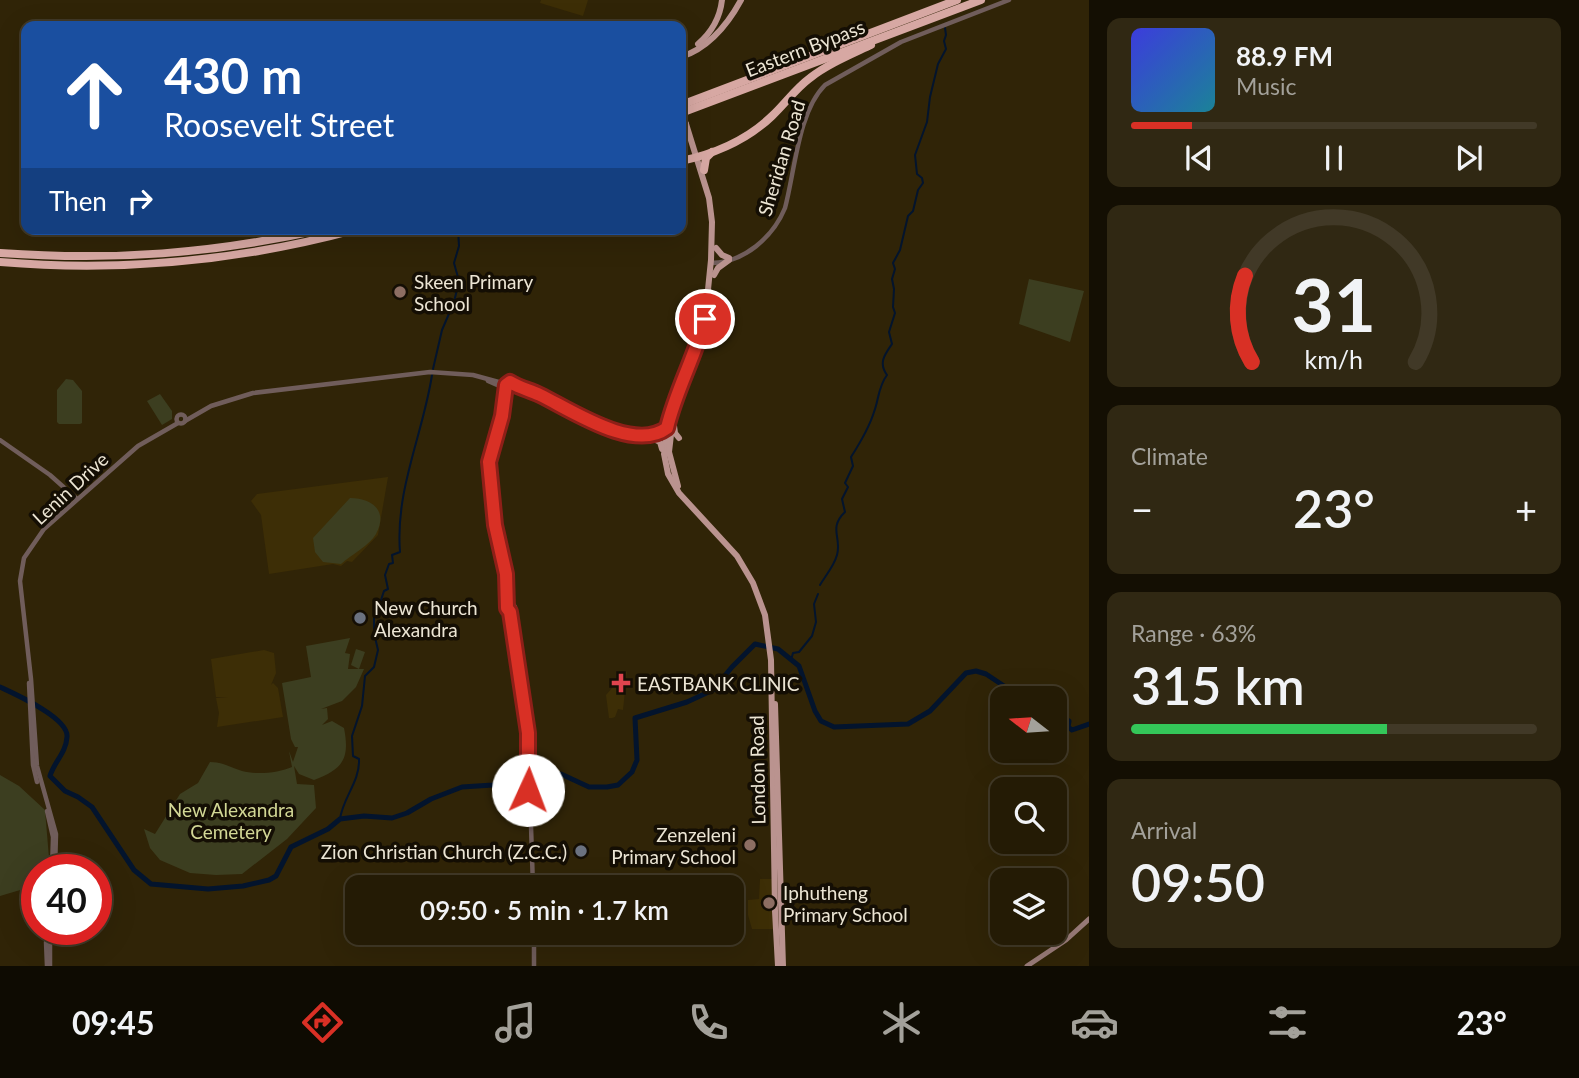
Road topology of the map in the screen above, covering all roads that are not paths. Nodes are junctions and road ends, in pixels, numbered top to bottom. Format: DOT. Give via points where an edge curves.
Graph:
graph roads {
  1 [pos="722,0"];
  2 [pos="741,0"];
  3 [pos="957,0"];
  4 [pos="981,0"];
  5 [pos="1009,0"];
  6 [pos="921,21"];
  7 [pos="686,52"];
  8 [pos="686,53"];
  9 [pos="744,81"];
  10 [pos="686,97"];
  11 [pos="686,103"];
  12 [pos="686,110"];
  13 [pos="686,124"];
  14 [pos="715,150"];
  15 [pos="692,156"];
  16 [pos="702,169"];
  17 [pos="293,235"];
  18 [pos="336,235"];
  19 [pos="714,249"];
  20 [pos="0,253"];
  21 [pos="730,259"];
  22 [pos="0,262"];
  23 [pos="711,262"];
  24 [pos="712,274"];
  25 [pos="509,388"];
  26 [pos="674,417"];
  27 [pos="667,428"];
  28 [pos="648,435"];
  29 [pos="667,438"];
  30 [pos="0,440"];
  31 [pos="666,453"];
  32 [pos="77,499"];
  33 [pos="53,854"];
  34 [pos="532,875"];
  35 [pos="1089,919"];
  36 [pos="49,945"];
  37 [pos="534,945"];
  38 [pos="49,966"];
  39 [pos="534,966"];
  40 [pos="781,966"];
  41 [pos="1027,966"];
  1 -- 7 [label="main road" via="708,35"];
  2 -- 8 [label="main road" via="713,37"];
  3 -- 9 [label="highway, Eastern Bypass"];
  4 -- 6 [label="highway, Eastern Bypass"];
  5 -- 21 [label="street, Sheridan Road" via="901,42 825,85 809,110 778,223 759,244"];
  6 -- 12 [label="highway, Eastern Bypass"];
  6 -- 14 [label="highway" via="821,70 761,126"];
  9 -- 10 [label="highway"];
  9 -- 11 [label="highway, Eastern Bypass"];
  13 -- 15 [label="main road, bridge"];
  14 -- 15 [label="highway"];
  14 -- 16 [label="highway"];
  15 -- 16 [label="highway"];
  16 -- 19 [label="main road, London Road" via="714,209"];
  17 -- 20 [label="highway" via="182,253 100,258"];
  18 -- 22 [label="highway" via="193,261 98,266"];
  19 -- 21 [label="main road"];
  19 -- 23 [label="main road, London Road"];
  21 -- 23 [label="street, Sheridan Road"];
  21 -- 24 [label="main road"];
  23 -- 24 [label="main road, London Road"];
  24 -- 26 [label="main road, London Road" via="702,336"];
  24 -- 27 [label="main road, London Road" via="699,341"];
  25 -- 28 [label="street" via="544,397 608,428"];
  25 -- 32 [label="street, Lenin Drive" via="473,375 434,371 253,393 185,418 179,415 178,422 138,446"];
  25 -- 34 [label="street" via="489,462 495,525 510,605 515,607 512,612 532,735"];
  26 -- 29 [label="main road, London Road"];
  26 -- 31 [label="main road" via="674,431 680,438"];
  27 -- 28 [label="main road"];
  27 -- 29 [label="main road, London Road"];
  28 -- 29 [label="street"];
  28 -- 31 [label="main road" via="660,442"];
  29 -- 31 [label="main road, London Road"];
  30 -- 32 [label="street"];
  31 -- 40 [label="main road, London Road" via="685,496 732,544 753,577 768,615"];
  32 -- 33 [label="street, Lenin Drive" via="29,550 19,581 34,772 52,830"];
  35 -- 41 [label="main road"];
  36 -- 38 [label="street"];
  37 -- 39 [label="street"];
}
